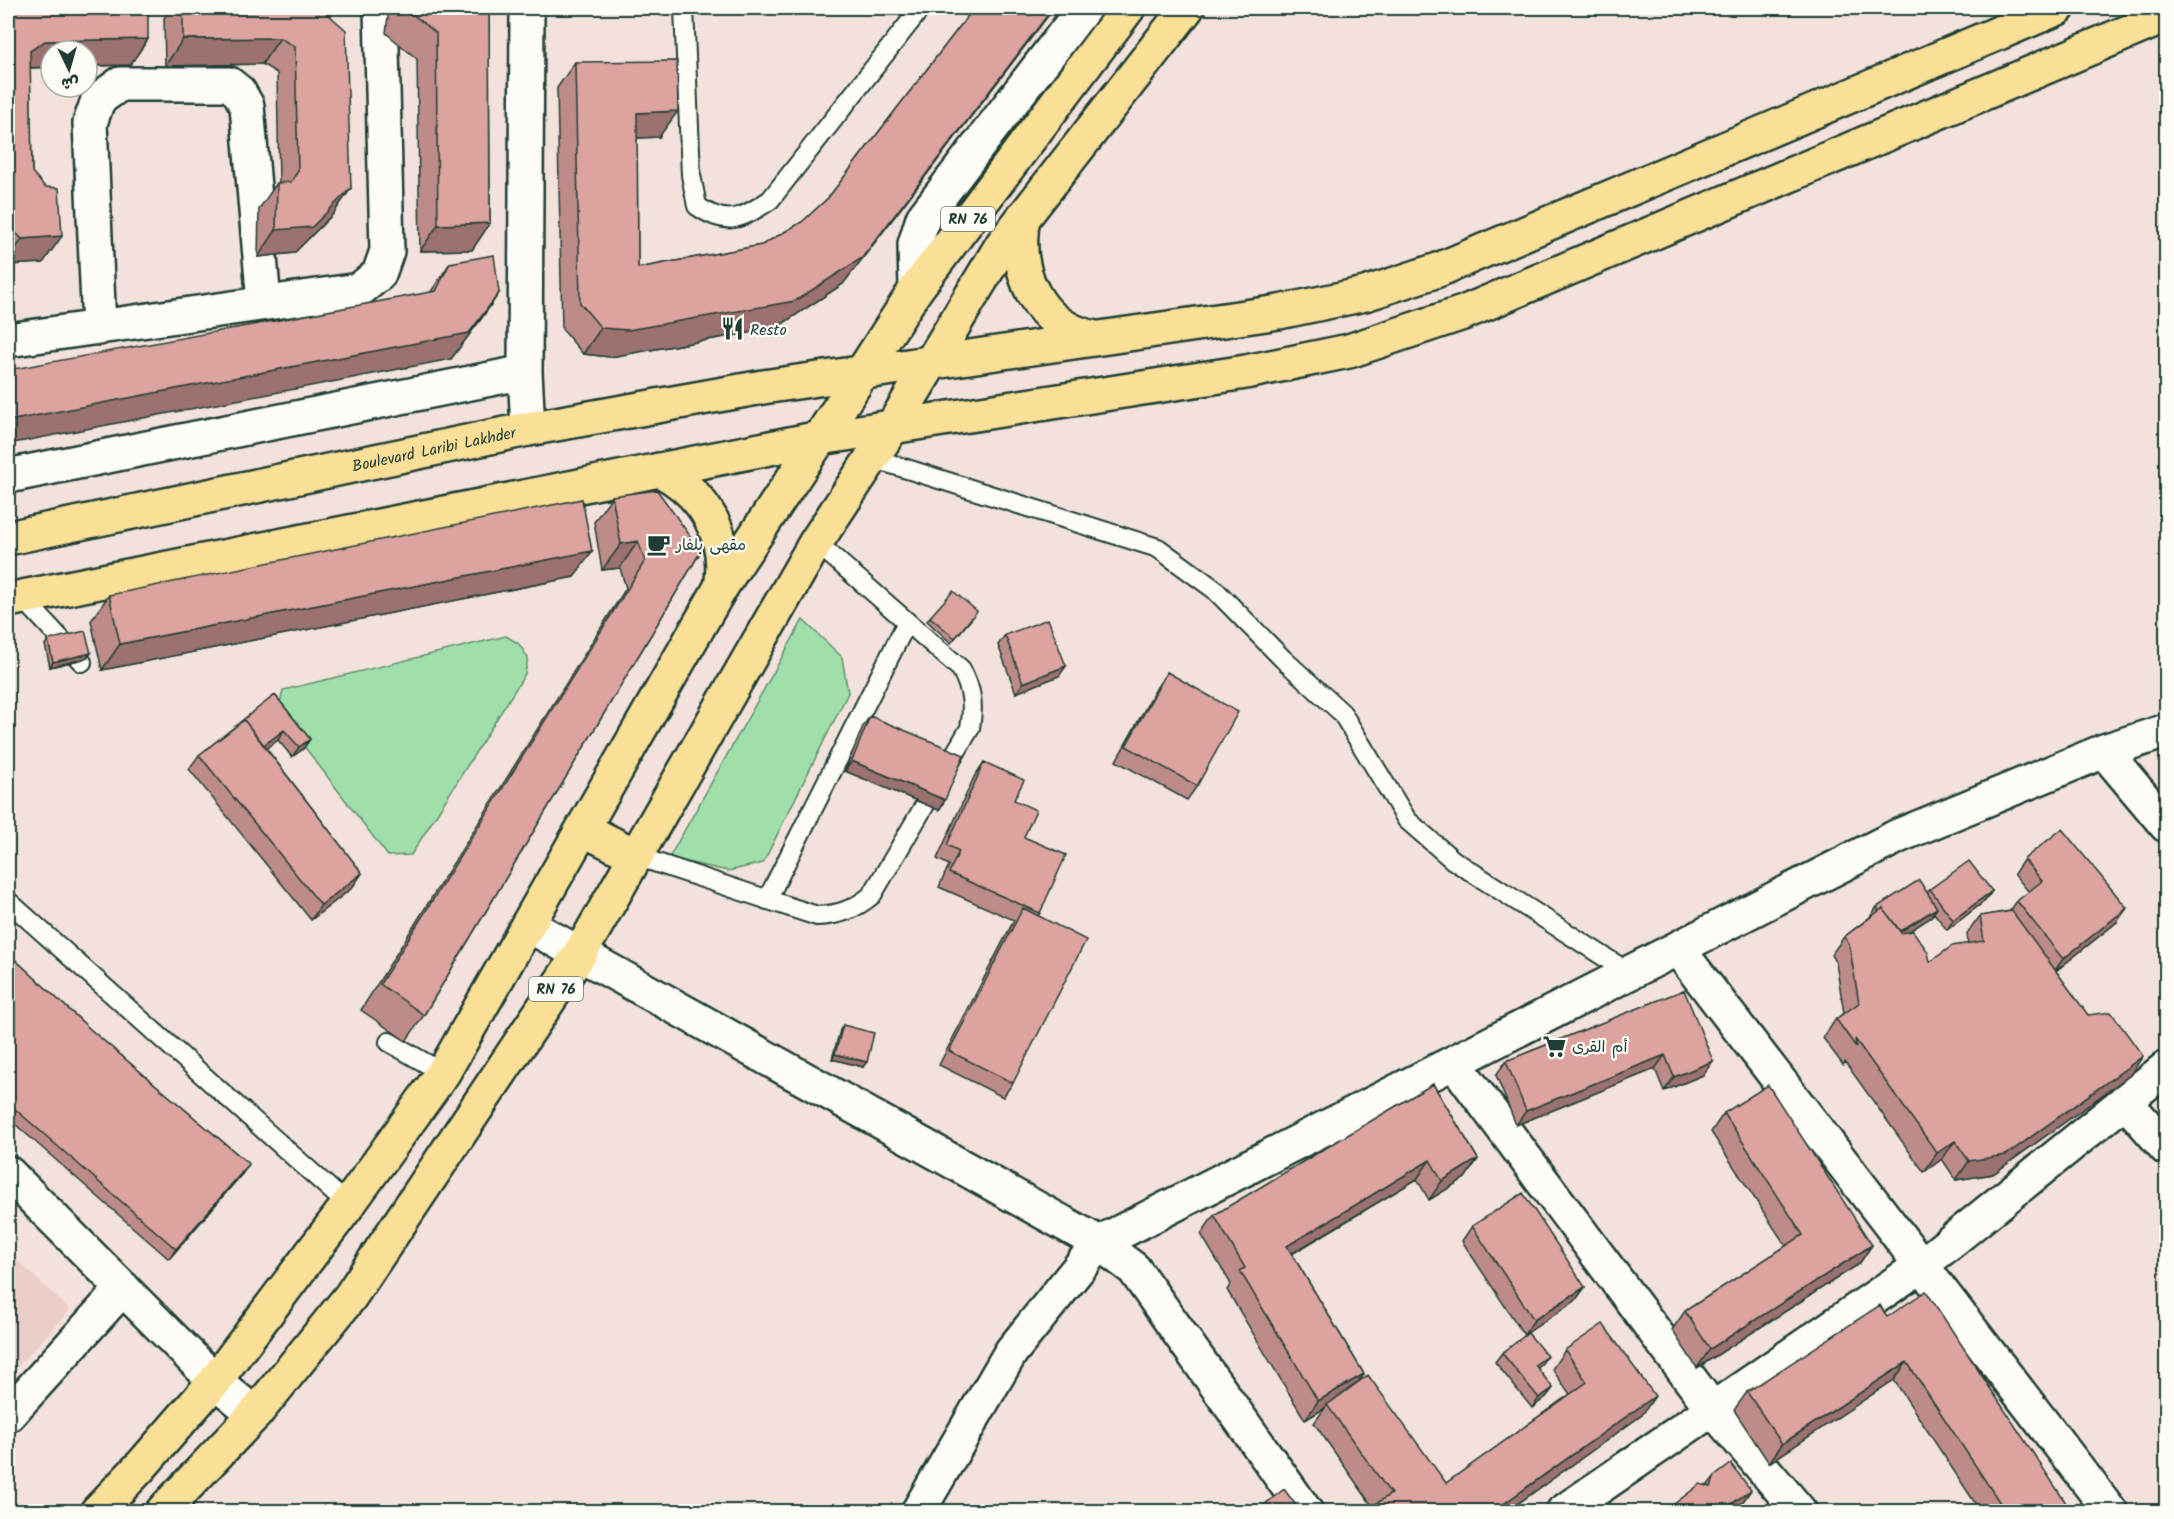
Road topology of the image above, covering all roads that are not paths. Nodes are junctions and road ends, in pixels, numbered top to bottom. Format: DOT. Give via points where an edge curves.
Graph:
graph roads {
  1 [pos="381,8"];
  2 [pos="527,8"];
  3 [pos="684,8"];
  4 [pos="921,8"];
  5 [pos="1084,8"];
  6 [pos="1128,8"];
  7 [pos="1187,8"];
  8 [pos="2058,8"];
  9 [pos="2166,16"];
  10 [pos="1023,217"];
  11 [pos="915,289"];
  12 [pos="264,303"];
  13 [pos="99,328"];
  14 [pos="1097,338"];
  15 [pos="8,340"];
  16 [pos="932,361"];
  17 [pos="863,370"];
  18 [pos="525,372"];
  19 [pos="893,426"];
  20 [pos="528,429"];
  21 [pos="820,438"];
  22 [pos="872,458"];
  23 [pos="660,470"];
  24 [pos="8,476"];
  25 [pos="8,538"];
  26 [pos="816,542"];
  27 [pos="721,587"];
  28 [pos="15,598"];
  29 [pos="907,622"];
  30 [pos="82,662"];
  31 [pos="2166,731"];
  32 [pos="2104,751"];
  33 [pos="2166,825"];
  34 [pos="583,829"];
  35 [pos="636,856"];
  36 [pos="767,900"];
  37 [pos="8,901"];
  38 [pos="528,925"];
  39 [pos="1678,949"];
  40 [pos="579,955"];
  41 [pos="1631,974"];
  42 [pos="389,1042"];
  43 [pos="1455,1064"];
  44 [pos="2166,1068"];
  45 [pos="443,1073"];
  46 [pos="2126,1101"];
  47 [pos="2166,1148"];
  48 [pos="8,1173"];
  49 [pos="348,1205"];
  50 [pos="1099,1244"];
  51 [pos="1922,1265"];
  52 [pos="123,1288"];
  53 [pos="215,1381"];
  54 [pos="1711,1407"];
  55 [pos="255,1414"];
  56 [pos="8,1415"];
  57 [pos="97,1512"];
  58 [pos="162,1512"];
  59 [pos="918,1512"];
  60 [pos="1306,1512"];
  61 [pos="1563,1512"];
  62 [pos="1800,1512"];
  63 [pos="2111,1512"];
  1 -- 12 [label="street" via="387,251 379,274 359,290"];
  2 -- 18 [label="street"];
  3 -- 4 [label="lane" via="691,175 697,206 715,218 745,216 770,200"];
  5 -- 11 [label="street" via="923,218 915,244"];
  6 -- 11 [label="main road, RN 76"];
  7 -- 10 [label="main road, RN 76"];
  8 -- 14 [label="main road, Boulevard Laribi Lakhder" via="1438,270 1365,294 1279,312"];
  9 -- 19 [label="main road" via="1463,313 1349,351 1246,372"];
  10 -- 14 [label="main road" via="1020,239 1035,299 1060,326"];
  10 -- 16 [label="main road, RN 76"];
  11 -- 17 [label="main road, RN 76"];
  12 -- 13 [label="street"];
  12 -- 13 [label="street" via="247,106 239,92 229,84 120,84 98,100 90,123"];
  13 -- 15 [label="street"];
  14 -- 16 [label="main road, Boulevard Laribi Lakhder"];
  16 -- 17 [label="main road, Boulevard Laribi Lakhder"];
  16 -- 19 [label="main road, RN 76"];
  17 -- 20 [label="main road, Boulevard Laribi Lakhder"];
  17 -- 21 [label="main road, RN 76"];
  18 -- 20 [label="street"];
  18 -- 24 [label="street"];
  19 -- 21 [label="main road"];
  19 -- 22 [label="main road, RN 76"];
  20 -- 25 [label="main road, Boulevard Laribi Lakhder"];
  21 -- 23 [label="main road"];
  21 -- 27 [label="main road, RN 76"];
  22 -- 26 [label="main road, RN 76"];
  22 -- 41 [label="lane" via="1158,548 1214,589 1342,713 1407,820 1453,860"];
  23 -- 27 [label="main road" via="695,495 714,524 723,552"];
  23 -- 28 [label="main road"];
  26 -- 29 [label="lane"];
  26 -- 35 [label="main road, RN 76"];
  27 -- 34 [label="main road, RN 76"];
  28 -- 30 [label="lane"];
  29 -- 36 [label="lane"];
  29 -- 36 [label="lane" via="962,669 974,708 970,728 872,895 838,915 817,916"];
  31 -- 32 [label="street"];
  32 -- 33 [label="street"];
  32 -- 39 [label="street" via="1898,836"];
  34 -- 35 [label="main road"];
  34 -- 38 [label="main road, RN 76"];
  35 -- 36 [label="lane"];
  35 -- 40 [label="main road, RN 76"];
  37 -- 49 [label="lane"];
  38 -- 40 [label="street"];
  38 -- 45 [label="main road, RN 76"];
  39 -- 41 [label="street"];
  39 -- 51 [label="street"];
  40 -- 50 [label="street"];
  40 -- 55 [label="main road, RN 76" via="350,1297"];
  41 -- 43 [label="street"];
  42 -- 45 [label="lane"];
  43 -- 50 [label="street"];
  43 -- 54 [label="street"];
  44 -- 46 [label="street"];
  45 -- 49 [label="main road, RN 76"];
  46 -- 47 [label="street"];
  46 -- 51 [label="street"];
  48 -- 52 [label="street"];
  49 -- 53 [label="main road, RN 76"];
  50 -- 59 [label="street" via="1011,1352"];
  50 -- 60 [label="street" via="1134,1269"];
  51 -- 54 [label="street"];
  51 -- 63 [label="street"];
  52 -- 53 [label="street"];
  52 -- 56 [label="street"];
  53 -- 55 [label="street"];
  53 -- 57 [label="main road, RN 76"];
  54 -- 61 [label="street"];
  54 -- 62 [label="street"];
  55 -- 58 [label="main road, RN 76"];
}
